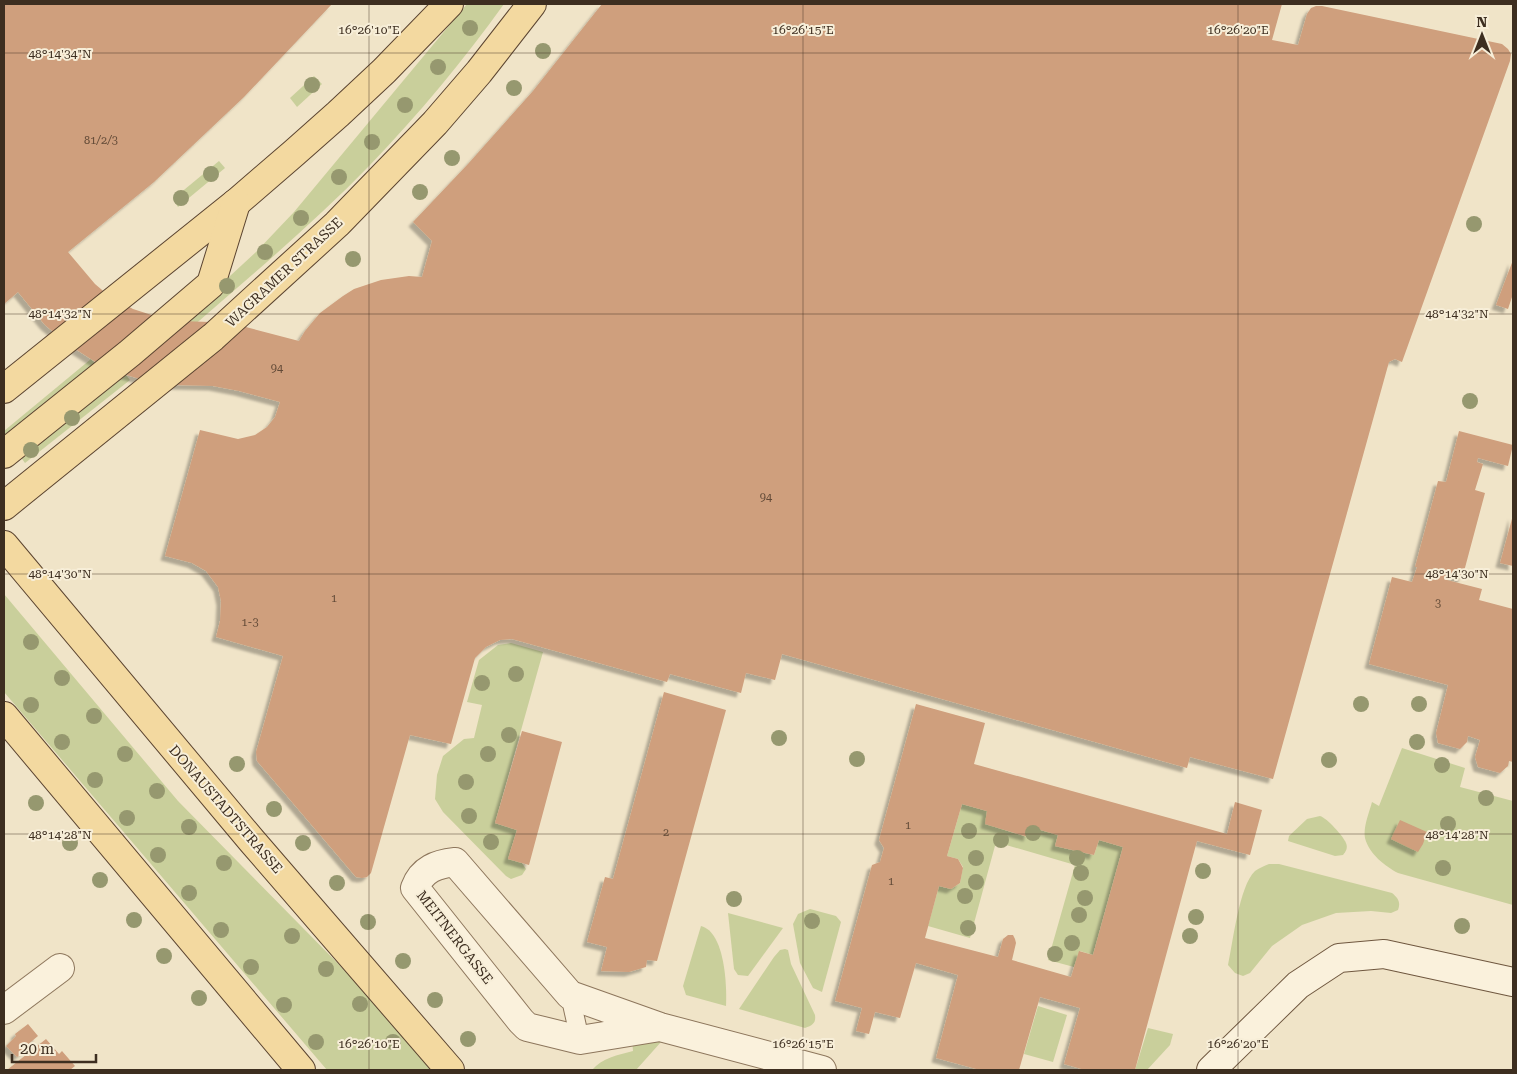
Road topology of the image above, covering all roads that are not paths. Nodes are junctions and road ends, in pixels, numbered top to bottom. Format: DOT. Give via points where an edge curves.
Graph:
graph roads {
  1 [pos="449,4"];
  2 [pos="532,4"];
  3 [pos="236,203"];
  4 [pos="4,389"];
  5 [pos="4,454"];
  6 [pos="4,506"];
  7 [pos="4,546"];
  8 [pos="4,716"];
  9 [pos="60,968"];
  10 [pos="1513,982"];
  11 [pos="570,994"];
  12 [pos="4,1010"];
  13 [pos="660,1027"];
  14 [pos="580,1040"];
  15 [pos="301,1070"];
  16 [pos="450,1070"];
  17 [pos="822,1070"];
  18 [pos="1211,1070"];
  1 -- 3 [label="main road" via="338,114"];
  2 -- 6 [label="main road, WAGRAMER STRASSE" via="479,72 390,171 337,224 213,337"];
  3 -- 4 [label="main road"];
  3 -- 5 [label="main road" via="211,284"];
  7 -- 16 [label="main road, DONAUSTADTSTRASSE"];
  8 -- 15 [label="main road"];
  9 -- 12 [label="street"];
  10 -- 18 [label="street" via="1384,954 1339,958 1298,985"];
  11 -- 13 [label="street, MEITNERGASSE"];
  11 -- 14 [label="lane, MEITNERGASSE"];
  11 -- 14 [label="street, MEITNERGASSE" via="455,862 432,868 418,880 415,888 521,1021 528,1027"];
  13 -- 14 [label="street, MEITNERGASSE"];
  13 -- 17 [label="street, MEITNERGASSE"];
}
